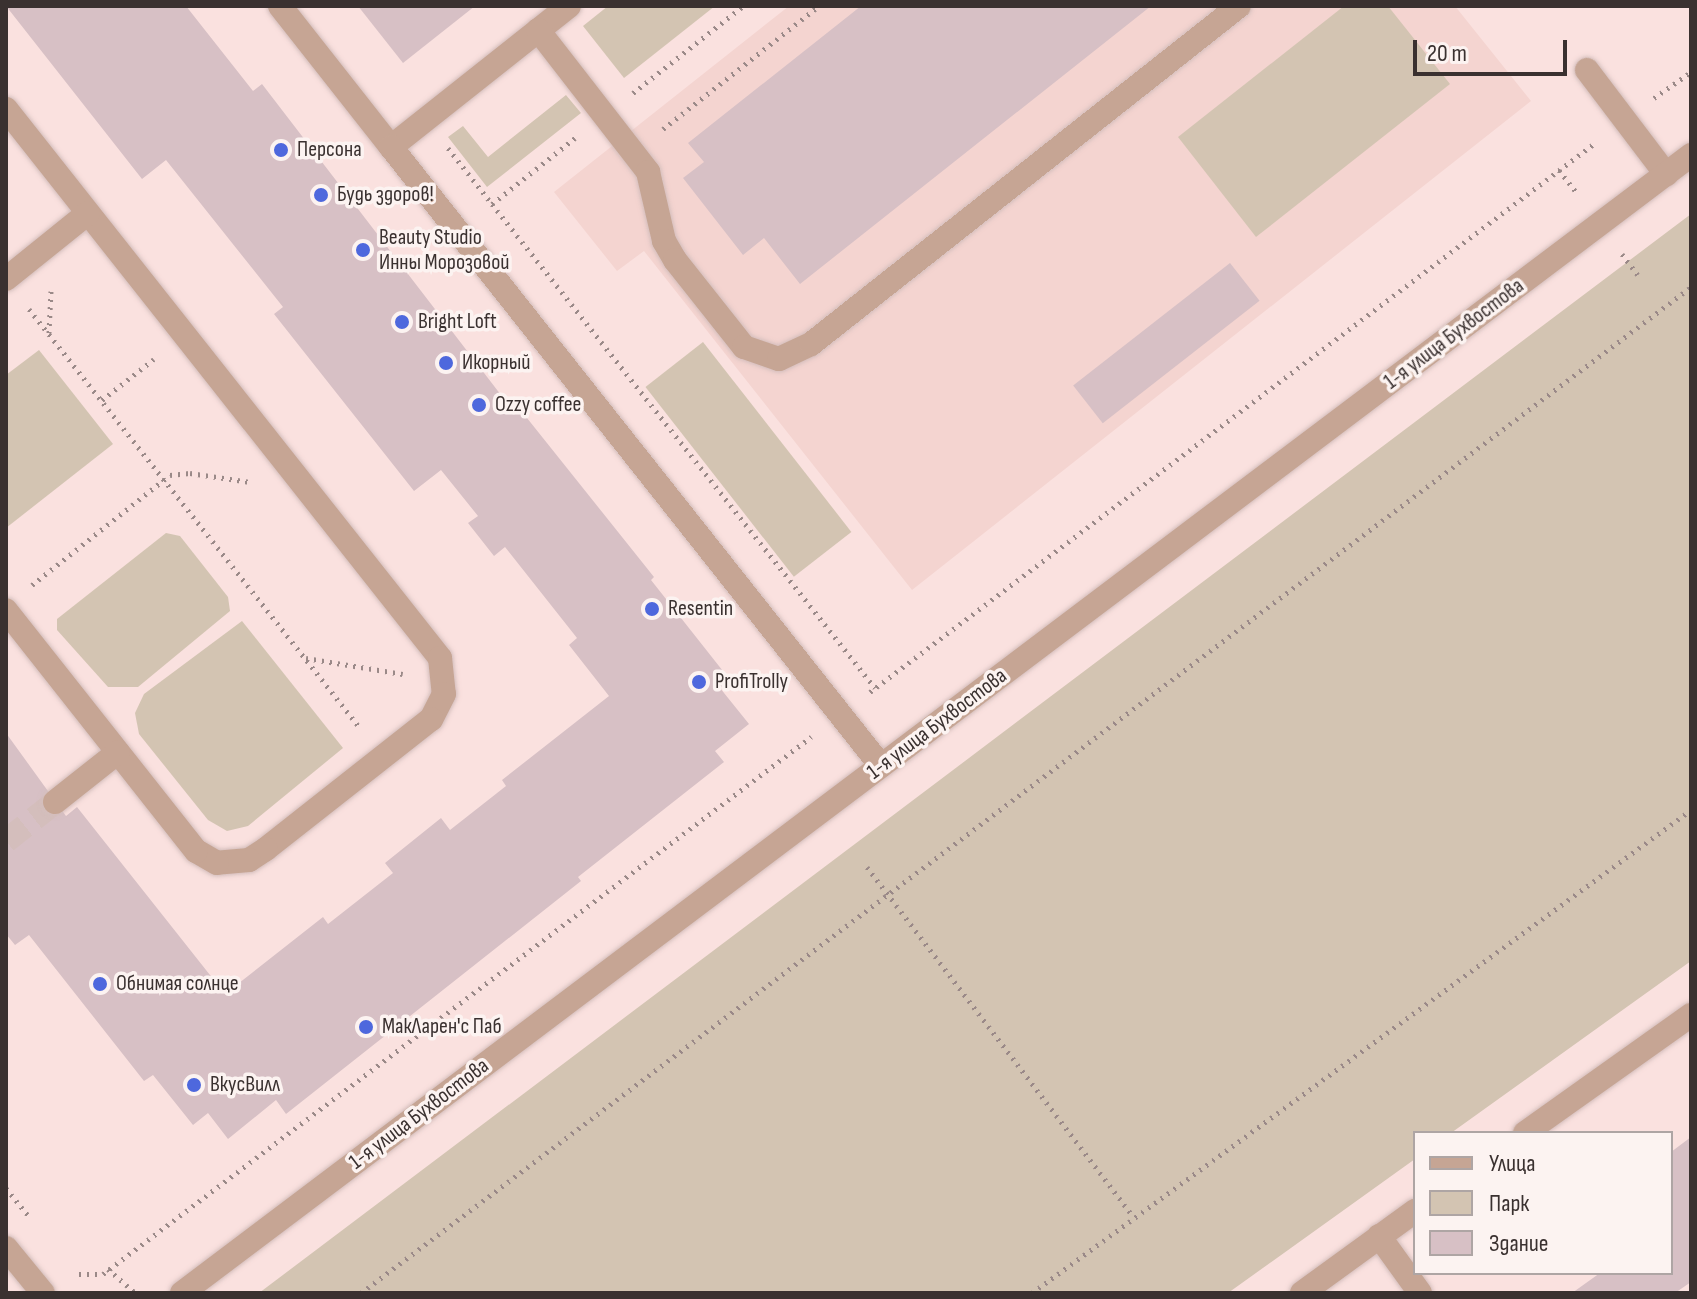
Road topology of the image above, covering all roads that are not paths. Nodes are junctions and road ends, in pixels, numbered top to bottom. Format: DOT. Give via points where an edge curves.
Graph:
graph roads {
  1 [pos="280,6"];
  2 [pos="569,6"];
  3 [pos="1239,6"];
  4 [pos="538,30"];
  5 [pos="1587,70"];
  6 [pos="6,109"];
  7 [pos="391,147"];
  8 [pos="1682,165"];
  9 [pos="88,213"];
  10 [pos="6,279"];
  11 [pos="12,603"];
  12 [pos="118,752"];
  13 [pos="881,766"];
  14 [pos="55,802"];
  15 [pos="1691,1015"];
  16 [pos="1528,1131"];
  17 [pos="1413,1212"];
  18 [pos="1379,1236"];
  19 [pos="6,1248"];
  20 [pos="43,1293"];
  21 [pos="182,1293"];
  22 [pos="1302,1293"];
  23 [pos="1420,1293"];
  1 -- 7 [label="street"];
  2 -- 4 [label="street"];
  3 -- 4 [label="street" via="795,356 763,357 744,347 668,250 652,179"];
  4 -- 7 [label="street"];
  5 -- 8 [label="street" via="1624,120"];
  6 -- 9 [label="street"];
  7 -- 13 [label="street"];
  8 -- 13 [label="street, 1-я улица Бухвостова"];
  9 -- 10 [label="street"];
  9 -- 12 [label="street" via="440,658 445,681 441,705 431,719 266,849 235,864 217,863 196,851"];
  11 -- 12 [label="street"];
  12 -- 14 [label="street"];
  13 -- 21 [label="street, 1-я улица Бухвостова"];
  15 -- 16 [label="street"];
  17 -- 18 [label="street"];
  18 -- 22 [label="street"];
  18 -- 23 [label="street"];
  19 -- 20 [label="street"];
}
